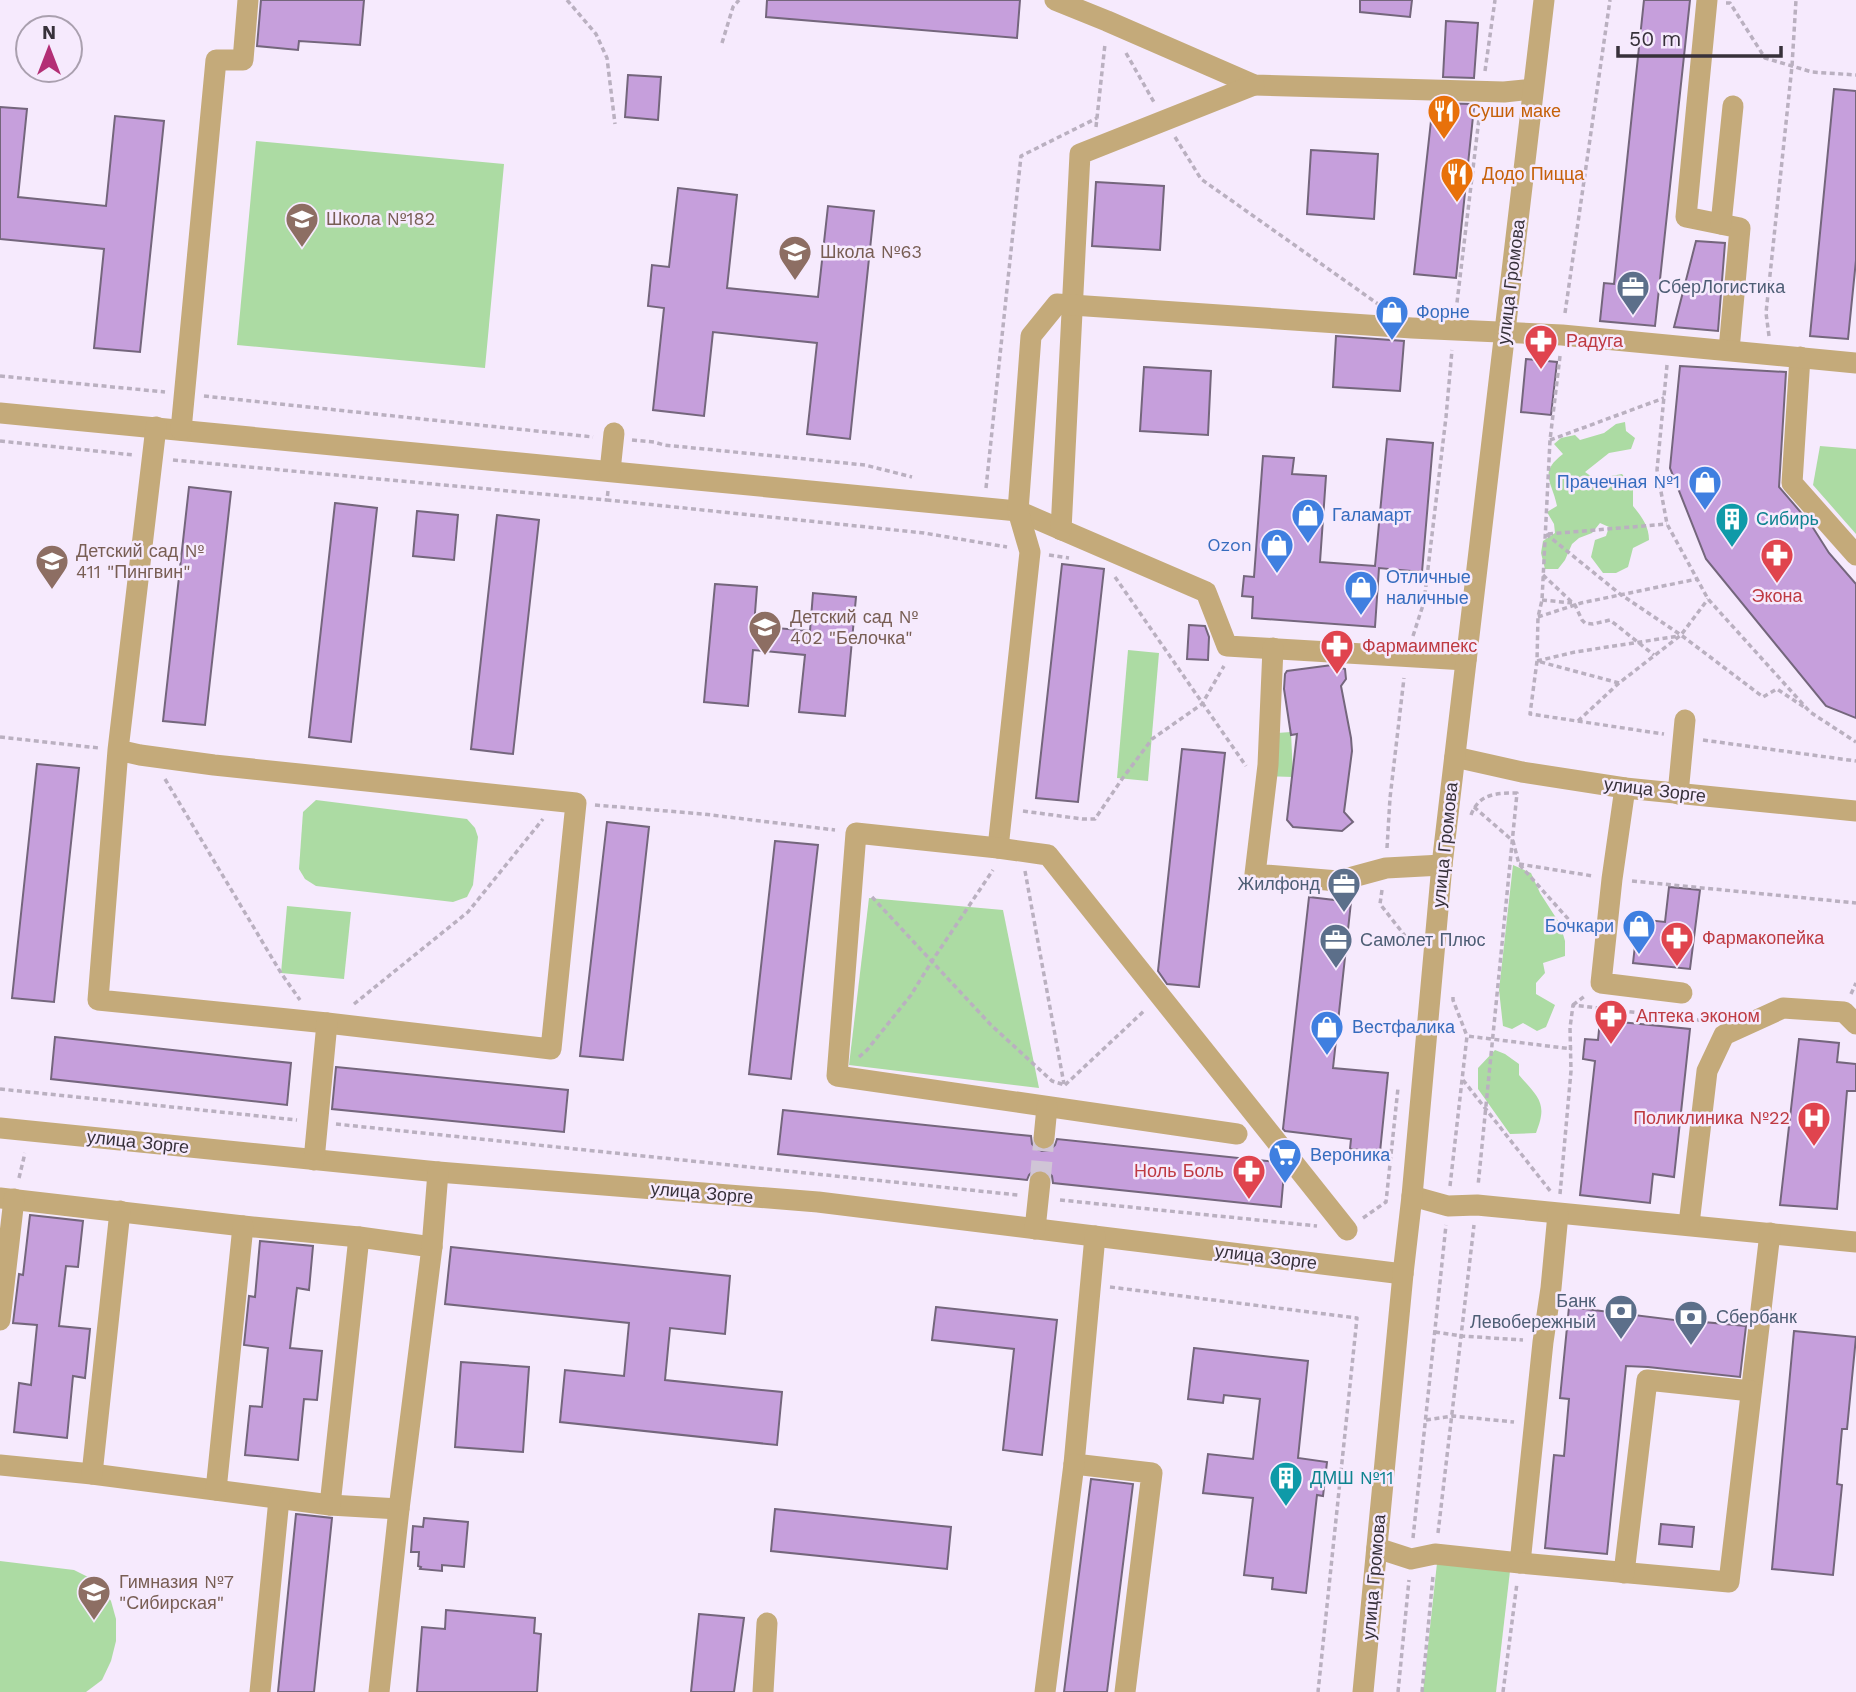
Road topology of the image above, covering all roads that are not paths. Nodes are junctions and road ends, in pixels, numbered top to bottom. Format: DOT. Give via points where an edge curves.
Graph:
graph roads {
  1 [pos="248,0"];
  2 [pos="1055,0"];
  3 [pos="1544,0"];
  4 [pos="1707,1"];
  5 [pos="1254,85"];
  6 [pos="1533,89"];
  7 [pos="1733,106"];
  8 [pos="1721,224"];
  9 [pos="1073,305"];
  10 [pos="1505,333"];
  11 [pos="1729,350"];
  12 [pos="1800,357"];
  13 [pos="1856,363"];
  14 [pos="0,413"];
  15 [pos="156,427"];
  16 [pos="181,430"];
  17 [pos="613,436"];
  18 [pos="610,471"];
  19 [pos="1018,511"];
  20 [pos="1061,530"];
  21 [pos="1856,555"];
  22 [pos="1273,648"];
  23 [pos="1466,660"];
  24 [pos="1684,728"];
  25 [pos="118,750"];
  26 [pos="1455,757"];
  27 [pos="1625,788"];
  28 [pos="1678,794"];
  29 [pos="1856,811"];
  30 [pos="1009,850"];
  31 [pos="1442,865"];
  32 [pos="1682,993"];
  33 [pos="321,1023"];
  34 [pos="1856,1024"];
  35 [pos="1047,1107"];
  36 [pos="0,1128"];
  37 [pos="1237,1135"];
  38 [pos="1044,1138"];
  39 [pos="314,1160"];
  40 [pos="438,1172"];
  41 [pos="1039,1190"];
  42 [pos="1412,1196"];
  43 [pos="7,1199"];
  44 [pos="1559,1209"];
  45 [pos="120,1211"];
  46 [pos="1689,1224"];
  47 [pos="243,1226"];
  48 [pos="1035,1229"];
  49 [pos="1348,1230"];
  50 [pos="1770,1233"];
  51 [pos="1095,1236"];
  52 [pos="359,1237"];
  53 [pos="1856,1241"];
  54 [pos="432,1247"];
  55 [pos="1403,1274"];
  56 [pos="0,1320"];
  57 [pos="1751,1391"];
  58 [pos="1074,1464"];
  59 [pos="0,1465"];
  60 [pos="92,1474"];
  61 [pos="216,1490"];
  62 [pos="279,1499"];
  63 [pos="330,1505"];
  64 [pos="399,1509"];
  65 [pos="1377,1548"];
  66 [pos="1520,1563"];
  67 [pos="1624,1573"];
  68 [pos="767,1623"];
  69 [pos="260,1692"];
  70 [pos="379,1692"];
  71 [pos="763,1692"];
  72 [pos="1045,1692"];
  73 [pos="1125,1692"];
  74 [pos="1363,1692"];
  1 -- 16 [label="street" via="243,60 216,60"];
  2 -- 5 [label="street"];
  3 -- 6 [label="street, улица Громова"];
  4 -- 8 [label="street" via="1686,217"];
  5 -- 6 [label="street"];
  5 -- 9 [label="street" via="1080,154"];
  6 -- 10 [label="street, улица Громова"];
  7 -- 8 [label="street"];
  8 -- 11 [label="street" via="1740,228"];
  9 -- 10 [label="street"];
  9 -- 19 [label="street" via="1057,304 1031,336"];
  9 -- 20 [label="street"];
  10 -- 11 [label="street"];
  10 -- 23 [label="street, улица Громова"];
  11 -- 12 [label="street"];
  12 -- 13 [label="street"];
  12 -- 21 [label="street" via="1792,483"];
  14 -- 15 [label="street"];
  15 -- 16 [label="street"];
  15 -- 25 [label="street"];
  16 -- 18 [label="street"];
  17 -- 18 [label="street"];
  18 -- 19 [label="street"];
  19 -- 20 [label="street"];
  19 -- 30 [label="street" via="1030,552 1003,808"];
  20 -- 22 [label="street" via="1206,592 1227,646"];
  22 -- 23 [label="street"];
  22 -- 31 [label="street" via="1268,765 1255,874 1338,881 1386,868"];
  23 -- 26 [label="street, улица Громова"];
  24 -- 28 [label="street"];
  25 -- 33 [label="street" via="98,1000"];
  25 -- 33 [label="street" via="567,802 551,1049"];
  26 -- 27 [label="street, улица Зорге"];
  26 -- 31 [label="street, улица Громова"];
  27 -- 28 [label="street, улица Зорге"];
  27 -- 32 [label="street" via="1601,983"];
  28 -- 29 [label="street, улица Зорге"];
  30 -- 35 [label="street" via="856,833 836,1076"];
  30 -- 49 [label="street" via="1048,855"];
  31 -- 42 [label="street, улица Громова"];
  33 -- 39 [label="street"];
  34 -- 46 [label="street" via="1844,1012 1783,1008 1724,1035 1707,1071"];
  35 -- 37 [label="street"];
  35 -- 38 [label="street"];
  36 -- 39 [label="street, улица Зорге"];
  39 -- 40 [label="street, улица Зорге"];
  40 -- 48 [label="street, улица Зорге" via="818,1202"];
  40 -- 54 [label="street"];
  41 -- 48 [label="street"];
  42 -- 44 [label="street" via="1448,1206"];
  42 -- 55 [label="street, улица Громова"];
  43 -- 45 [label="street"];
  43 -- 56 [label="street"];
  44 -- 46 [label="street"];
  44 -- 66 [label="street"];
  45 -- 47 [label="street"];
  45 -- 60 [label="street"];
  46 -- 50 [label="street"];
  47 -- 52 [label="street"];
  47 -- 61 [label="street"];
  48 -- 51 [label="street, улица Зорге"];
  50 -- 53 [label="street"];
  50 -- 57 [label="street"];
  51 -- 55 [label="street, улица Зорге"];
  51 -- 58 [label="street"];
  52 -- 54 [label="street"];
  52 -- 63 [label="street"];
  54 -- 64 [label="street"];
  55 -- 65 [label="street, улица Громова"];
  57 -- 67 [label="street" via="1729,1582"];
  57 -- 67 [label="street" via="1647,1380"];
  58 -- 72 [label="street"];
  58 -- 73 [label="street" via="1152,1473"];
  59 -- 60 [label="street"];
  60 -- 61 [label="street"];
  61 -- 62 [label="street"];
  62 -- 63 [label="street"];
  62 -- 69 [label="street"];
  63 -- 64 [label="street"];
  64 -- 70 [label="street"];
  65 -- 66 [label="street" via="1411,1559 1435,1554"];
  65 -- 74 [label="street, улица Громова"];
  66 -- 67 [label="street"];
  68 -- 71 [label="street"];
}
